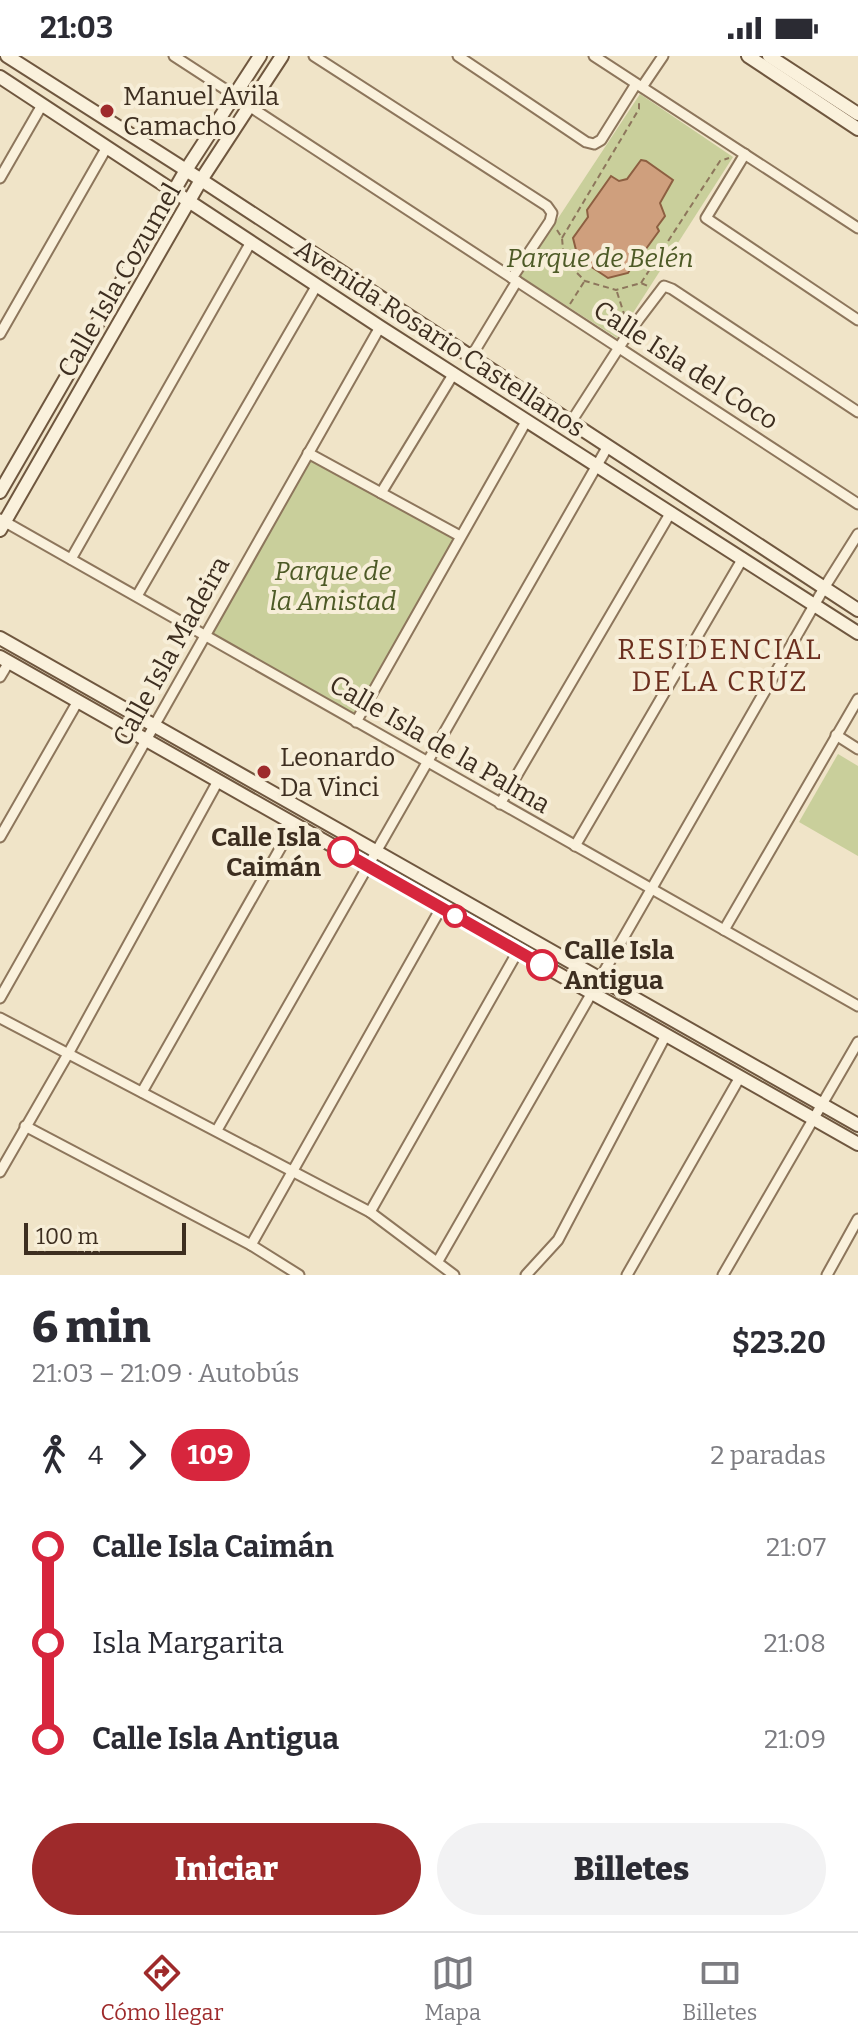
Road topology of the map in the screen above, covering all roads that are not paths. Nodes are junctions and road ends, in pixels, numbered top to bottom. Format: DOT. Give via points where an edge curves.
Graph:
graph roads {
  1 [pos="7,56"];
  2 [pos="174,56"];
  3 [pos="260,56"];
  4 [pos="282,56"];
  5 [pos="314,56"];
  6 [pos="458,56"];
  7 [pos="594,56"];
  8 [pos="663,56"];
  9 [pos="748,56"];
  10 [pos="769,56"];
  11 [pos="0,77"];
  12 [pos="639,85"];
  13 [pos="234,95"];
  14 [pos="42,105"];
  15 [pos="249,106"];
  16 [pos="858,114"];
  17 [pos="858,129"];
  18 [pos="107,147"];
  19 [pos="745,154"];
  20 [pos="186,170"];
  21 [pos="0,178"];
  22 [pos="201,180"];
  23 [pos="174,190"];
  24 [pos="190,201"];
  25 [pos="858,228"];
  26 [pos="251,242"];
  27 [pos="515,279"];
  28 [pos="317,285"];
  29 [pos="858,320"];
  30 [pos="380,327"];
  31 [pos="0,334"];
  32 [pos="619,348"];
  33 [pos="471,357"];
  34 [pos="454,373"];
  35 [pos="858,412"];
  36 [pos="527,420"];
  37 [pos="571,422"];
  38 [pos="608,446"];
  39 [pos="308,453"];
  40 [pos="598,466"];
  41 [pos="0,492"];
  42 [pos="381,493"];
  43 [pos="858,504"];
  44 [pos="671,512"];
  45 [pos="2,523"];
  46 [pos="858,534"];
  47 [pos="460,536"];
  48 [pos="743,558"];
  49 [pos="71,559"];
  50 [pos="824,588"];
  51 [pos="137,596"];
  52 [pos="815,604"];
  53 [pos="858,610"];
  54 [pos="858,633"];
  55 [pos="205,635"];
  56 [pos="0,638"];
  57 [pos="4,659"];
  58 [pos="0,677"];
  59 [pos="858,699"];
  60 [pos="78,701"];
  61 [pos="356,722"];
  62 [pos="155,726"];
  63 [pos="836,735"];
  64 [pos="146,740"];
  65 [pos="858,749"];
  66 [pos="427,763"];
  67 [pos="218,781"];
  68 [pos="500,804"];
  69 [pos="294,824"];
  70 [pos="0,837"];
  71 [pos="575,846"];
  72 [pos="376,852"];
  73 [pos="368,866"];
  74 [pos="651,888"];
  75 [pos="441,908"];
  76 [pos="724,930"];
  77 [pos="518,951"];
  78 [pos="600,978"];
  79 [pos="592,993"];
  80 [pos="0,998"];
  81 [pos="858,1006"];
  82 [pos="0,1018"];
  83 [pos="666,1035"];
  84 [pos="858,1042"];
  85 [pos="68,1054"];
  86 [pos="740,1077"];
  87 [pos="142,1092"];
  88 [pos="822,1104"];
  89 [pos="815,1119"];
  90 [pos="858,1125"];
  91 [pos="25,1126"];
  92 [pos="217,1130"];
  93 [pos="858,1144"];
  94 [pos="292,1169"];
  95 [pos="0,1172"];
  96 [pos="370,1212"];
  97 [pos="858,1219"];
  98 [pos="251,1245"];
  99 [pos="438,1261"];
  100 [pos="299,1275"];
  101 [pos="454,1275"];
  102 [pos="526,1275"];
  103 [pos="627,1275"];
  104 [pos="723,1275"];
  105 [pos="827,1275"];
  1 -- 20 [label="street, Avenida Rosario Castellanos"];
  2 -- 13 [label="street"];
  3 -- 13 [label="street, Calle Isla Cozumel"];
  4 -- 15 [label="street, Calle Isla Cozumel"];
  5 -- 27 [label="street" via="547,206 551,217"];
  6 -- 12 [label="street" via="594,144"];
  7 -- 12 [label="street"];
  8 -- 12 [label="street"];
  9 -- 17 [label="street"];
  10 -- 16 [label="street"];
  11 -- 14 [label="street, Avenida Rosario Castellanos"];
  12 -- 19 [label="street"];
  13 -- 20 [label="street, Calle Isla Cozumel"];
  14 -- 18 [label="street, Avenida Rosario Castellanos"];
  14 -- 21 [label="street"];
  15 -- 22 [label="street, Calle Isla Cozumel"];
  15 -- 27 [label="street, Calle Isla del Coco"];
  18 -- 23 [label="street, Avenida Rosario Castellanos"];
  18 -- 31 [label="street"];
  19 -- 25 [label="street"];
  19 -- 29 [label="street" via="706,218"];
  20 -- 22 [label="street, Avenida Rosario Castellanos"];
  20 -- 23 [label="street, Calle Isla Cozumel"];
  22 -- 24 [label="street, Calle Isla Cozumel"];
  22 -- 33 [label="street, Avenida Rosario Castellanos"];
  23 -- 24 [label="street, Avenida Rosario Castellanos"];
  23 -- 41 [label="street, Calle Isla Cozumel"];
  24 -- 26 [label="street, Avenida Rosario Castellanos"];
  24 -- 45 [label="street, Calle Isla Cozumel"];
  26 -- 28 [label="street, Avenida Rosario Castellanos"];
  26 -- 49 [label="street"];
  27 -- 32 [label="street, Calle Isla del Coco"];
  27 -- 33 [label="street"];
  28 -- 30 [label="street, Avenida Rosario Castellanos"];
  28 -- 51 [label="street"];
  30 -- 34 [label="street, Avenida Rosario Castellanos"];
  30 -- 39 [label="street, Calle Isla Madeira"];
  32 -- 35 [label="street" via="661,289"];
  32 -- 37 [label="street"];
  32 -- 43 [label="street, Calle Isla del Coco"];
  33 -- 37 [label="street, Avenida Rosario Castellanos"];
  34 -- 36 [label="street, Avenida Rosario Castellanos"];
  34 -- 42 [label="street"];
  36 -- 40 [label="street, Avenida Rosario Castellanos"];
  36 -- 47 [label="street"];
  37 -- 38 [label="street, Avenida Rosario Castellanos"];
  38 -- 40 [label="street"];
  38 -- 50 [label="street, Avenida Rosario Castellanos"];
  39 -- 42 [label="street"];
  39 -- 55 [label="street, Calle Isla Madeira"];
  40 -- 44 [label="street, Avenida Rosario Castellanos"];
  40 -- 66 [label="street"];
  42 -- 47 [label="street"];
  44 -- 48 [label="street, Avenida Rosario Castellanos"];
  44 -- 68 [label="street"];
  45 -- 49 [label="street, Calle Isla de la Palma"];
  46 -- 50 [label="street"];
  47 -- 61 [label="street"];
  48 -- 52 [label="street, Avenida Rosario Castellanos"];
  48 -- 71 [label="street"];
  49 -- 51 [label="street, Calle Isla de la Palma"];
  50 -- 52 [label="street"];
  50 -- 53 [label="street, Avenida Rosario Castellanos"];
  51 -- 55 [label="street, Calle Isla de la Palma"];
  52 -- 54 [label="street, Avenida Rosario Castellanos"];
  52 -- 74 [label="street"];
  55 -- 61 [label="street, Calle Isla de la Palma"];
  55 -- 62 [label="street, Calle Isla Madeira"];
  56 -- 62 [label="street"];
  57 -- 58 [label="street"];
  57 -- 60 [label="street"];
  59 -- 63 [label="street"];
  60 -- 64 [label="street"];
  60 -- 70 [label="street"];
  61 -- 66 [label="street, Calle Isla de la Palma"];
  62 -- 64 [label="street, Calle Isla Madeira"];
  62 -- 72 [label="street"];
  63 -- 65 [label="street"];
  63 -- 76 [label="street"];
  64 -- 67 [label="street"];
  64 -- 80 [label="street, Calle Isla Madeira"];
  66 -- 68 [label="street, Calle Isla de la Palma"];
  66 -- 72 [label="street"];
  67 -- 69 [label="street"];
  67 -- 85 [label="street"];
  68 -- 71 [label="street, Calle Isla de la Palma"];
  69 -- 73 [label="street"];
  69 -- 87 [label="street"];
  71 -- 74 [label="street, Calle Isla de la Palma"];
  72 -- 73 [label="street"];
  72 -- 78 [label="street"];
  73 -- 75 [label="street"];
  73 -- 92 [label="street"];
  74 -- 76 [label="street, Calle Isla de la Palma"];
  74 -- 78 [label="street"];
  75 -- 77 [label="street"];
  75 -- 94 [label="street"];
  76 -- 81 [label="street, Calle Isla de la Palma"];
  77 -- 79 [label="street"];
  77 -- 96 [label="street"];
  78 -- 79 [label="street"];
  78 -- 88 [label="street"];
  79 -- 83 [label="street"];
  79 -- 99 [label="street"];
  82 -- 85 [label="street"];
  83 -- 86 [label="street"];
  83 -- 102 [label="street" via="558,1240"];
  84 -- 88 [label="street"];
  85 -- 87 [label="street"];
  85 -- 91 [label="street"];
  86 -- 89 [label="street"];
  86 -- 103 [label="street"];
  87 -- 92 [label="street"];
  88 -- 89 [label="street"];
  88 -- 90 [label="street"];
  89 -- 93 [label="street"];
  89 -- 104 [label="street"];
  91 -- 95 [label="street"];
  91 -- 98 [label="street"];
  92 -- 94 [label="street"];
  94 -- 96 [label="street"];
  94 -- 98 [label="street"];
  96 -- 99 [label="street"];
  97 -- 105 [label="street"];
  98 -- 100 [label="street"];
  99 -- 101 [label="street"];
}
